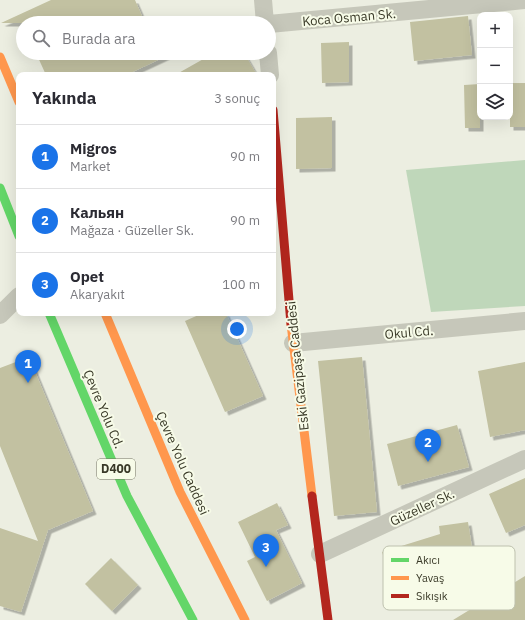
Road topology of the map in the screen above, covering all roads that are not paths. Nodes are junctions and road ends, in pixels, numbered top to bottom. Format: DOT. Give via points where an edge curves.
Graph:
graph roads {
  1 [pos="263,0"];
  2 [pos="524,0"];
  3 [pos="264,16"];
  4 [pos="276,23"];
  5 [pos="0,57"];
  6 [pos="269,60"];
  7 [pos="270,72"];
  8 [pos="16,95"];
  9 [pos="276,145"];
  10 [pos="0,188"];
  11 [pos="16,228"];
  12 [pos="16,299"];
  13 [pos="0,315"];
  14 [pos="50,316"];
  15 [pos="106,316"];
  16 [pos="525,321"];
  17 [pos="293,343"];
  18 [pos="525,459"];
  19 [pos="320,554"];
  20 [pos="193,620"];
  21 [pos="245,620"];
  22 [pos="328,620"];
  1 -- 3 [label="street"];
  2 -- 4 [label="street, Koca Osman Sk."];
  5 -- 8 [label="main road"];
  6 -- 7 [label="street"];
  9 -- 17 [label="main road, Eski Gazipaşa Caddesi"];
  10 -- 11 [label="main road"];
  12 -- 13 [label="street"];
  14 -- 20 [label="main road, Çevre Yolu Cd. / D400" via="127,496"];
  15 -- 21 [label="main road, Çevre Yolu Caddesi" via="180,492"];
  16 -- 17 [label="street, Okul Cd."];
  17 -- 19 [label="main road, Eski Gazipaşa Caddesi"];
  18 -- 19 [label="street, Güzeller Sk."];
  19 -- 22 [label="main road, Eski Gazipaşa Caddesi"];
}
